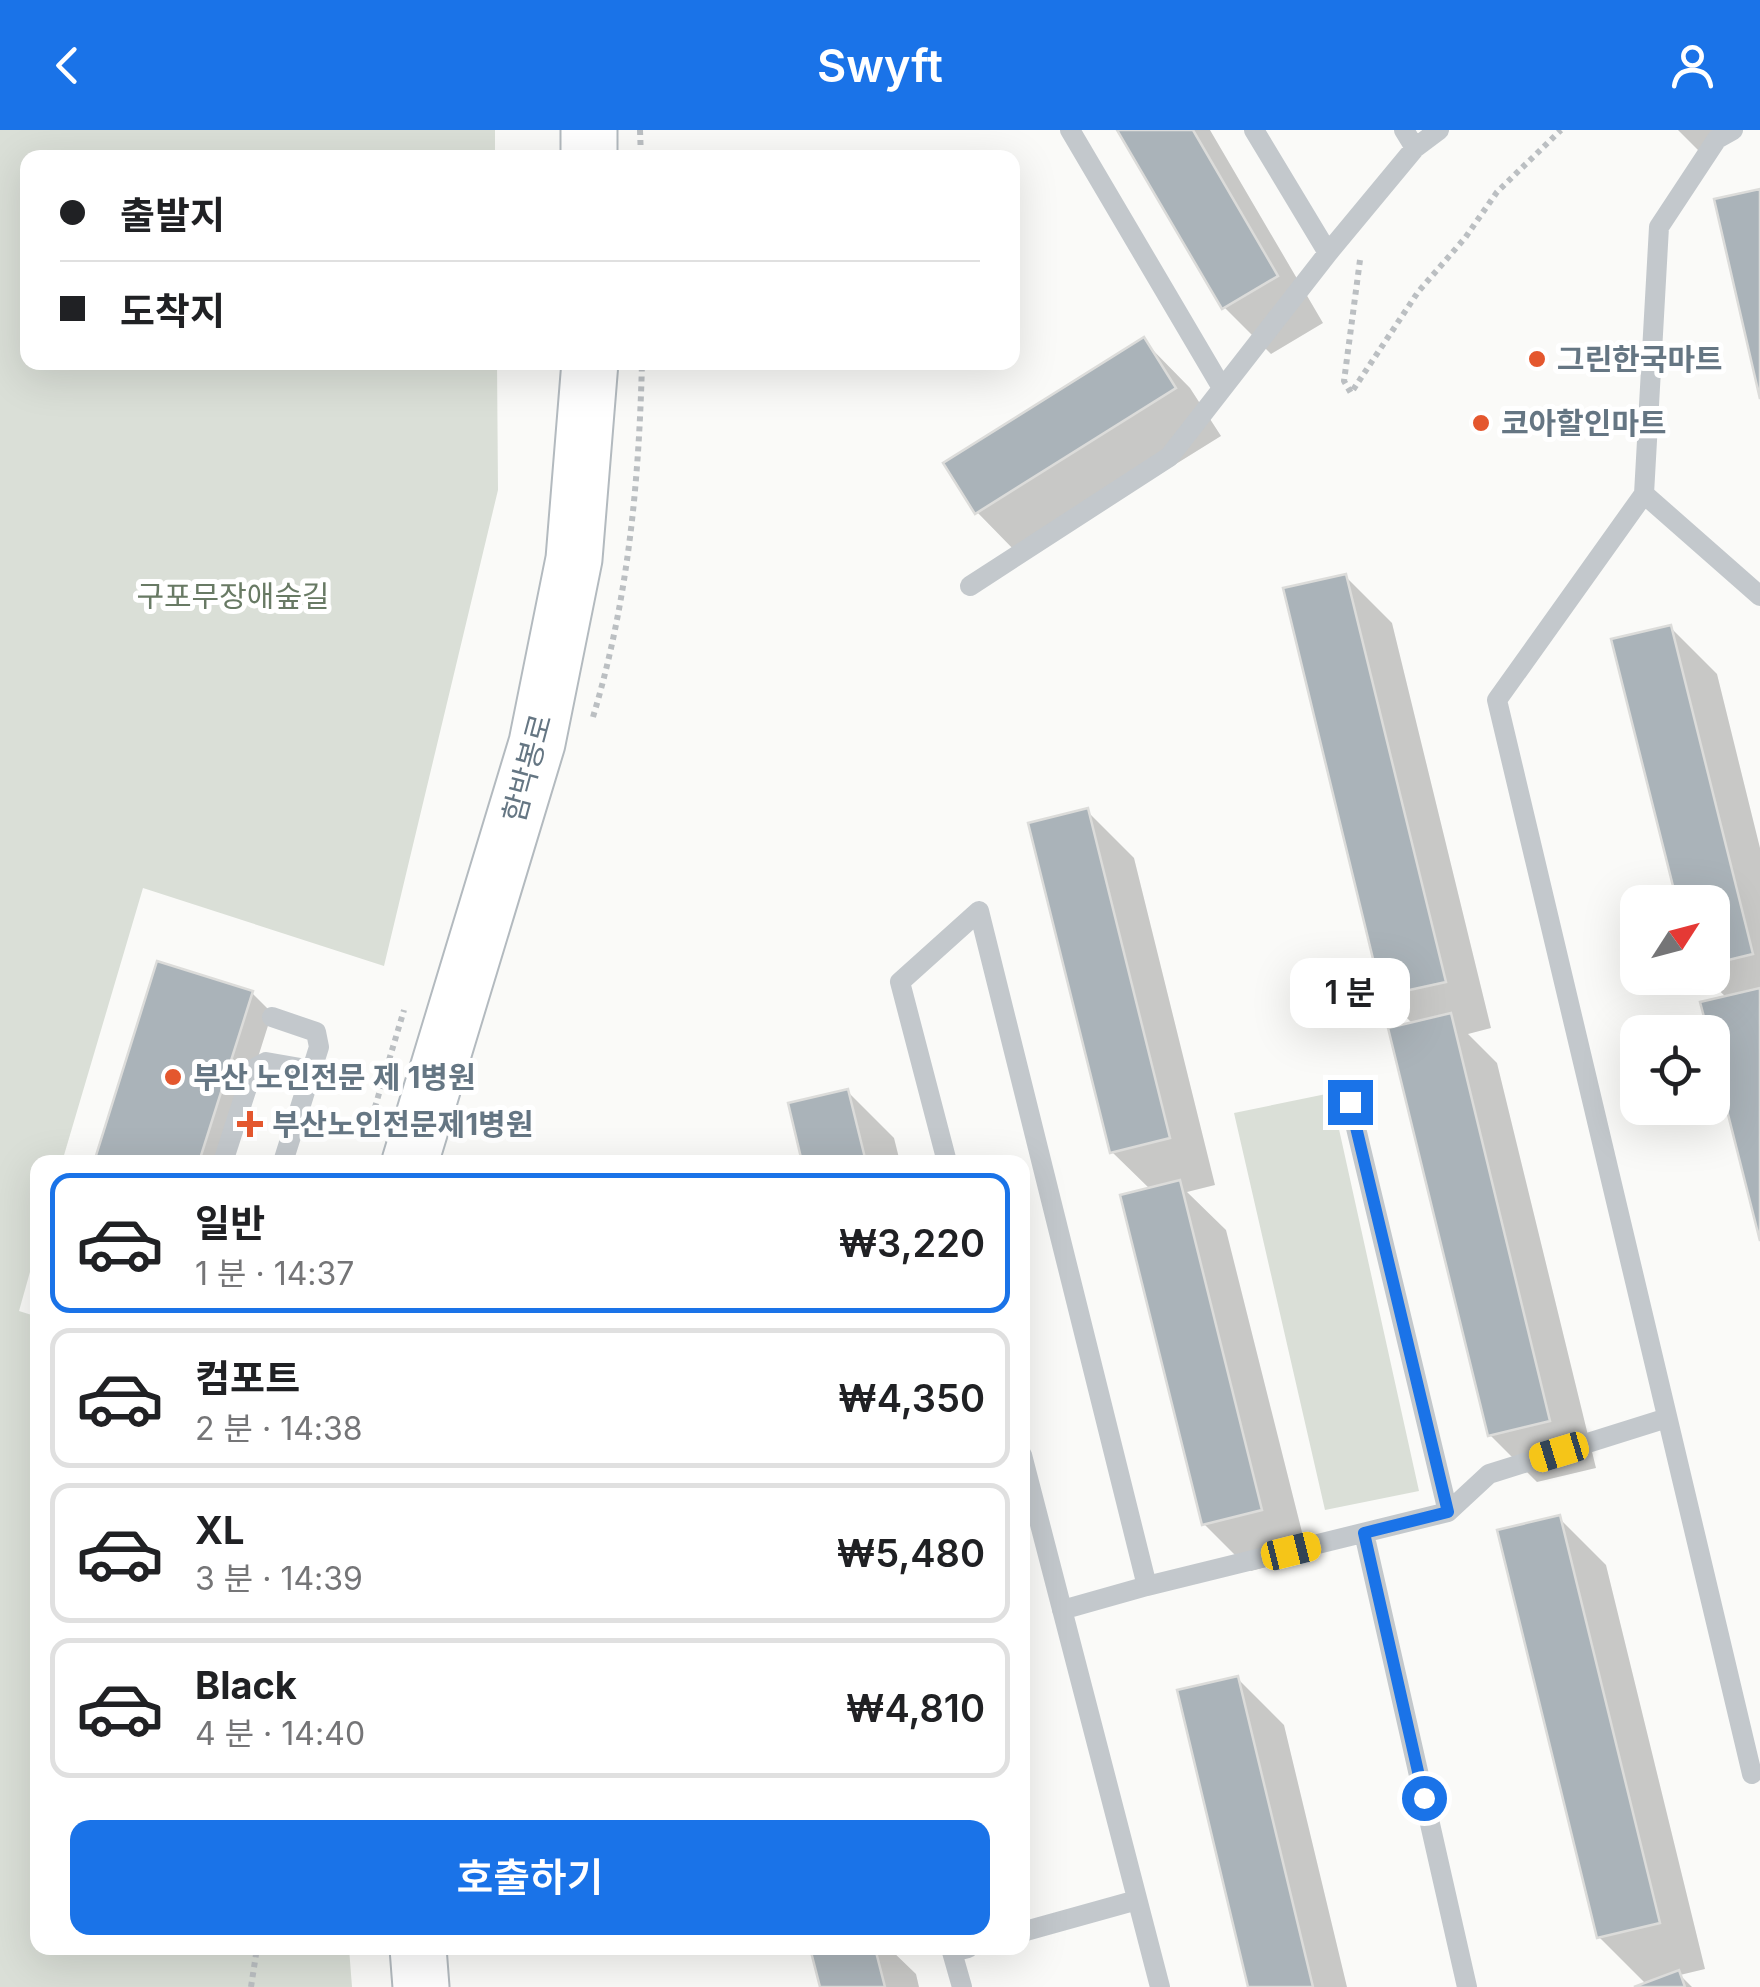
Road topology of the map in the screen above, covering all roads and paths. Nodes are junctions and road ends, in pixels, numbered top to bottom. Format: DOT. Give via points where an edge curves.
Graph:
graph roads {
  1 [pos="1070,130"];
  2 [pos="1254,130"];
  3 [pos="1439,130"];
  4 [pos="1562,130"];
  5 [pos="1733,130"];
  6 [pos="1410,139"];
  7 [pos="1367,205"];
  8 [pos="1328,252"];
  9 [pos="589,370"];
  10 [pos="1222,388"];
  11 [pos="1644,494"];
  12 [pos="970,586"];
  13 [pos="1760,596"];
  14 [pos="408,997"];
  15 [pos="272,1016"];
  16 [pos="312,1070"];
  17 [pos="1350,1102"];
  18 [pos="388,1153"];
  19 [pos="225,1155"];
  20 [pos="286,1155"];
  21 [pos="945,1155"];
  22 [pos="1664,1419"];
  23 [pos="1030,1487"];
  24 [pos="1448,1512"];
  25 [pos="1364,1533"];
  26 [pos="1147,1586"];
  27 [pos="1062,1610"];
  28 [pos="1752,1774"];
  29 [pos="1137,1900"];
  30 [pos="1030,1930"];
  31 [pos="257,1955"];
  32 [pos="418,1955"];
  33 [pos="953,1955"];
  34 [pos="251,1987"];
  35 [pos="420,1987"];
  36 [pos="962,1987"];
  37 [pos="1160,1987"];
  38 [pos="1466,1987"];
  1 -- 10 [label="lane"];
  2 -- 8 [label="lane"];
  3 -- 6 [label="lane"];
  4 -- 7 [label="path" via="1497,192 1350,393 1344,381"];
  5 -- 11 [label="lane" via="1717,139 1659,227"];
  6 -- 7 [label="lane"];
  7 -- 8 [label="lane"];
  8 -- 10 [label="lane"];
  9 -- 18 [label="main road, 함박봉로" via="574,559 536,742"];
  10 -- 12 [label="lane" via="1169,458"];
  11 -- 13 [label="lane"];
  11 -- 22 [label="lane" via="1497,700"];
  14 -- 18 [label="path" via="376,1089"];
  15 -- 16 [label="lane" via="316,1032"];
  16 -- 19 [label="lane" via="266,1062 253,1069"];
  16 -- 20 [label="lane"];
  17 -- 24 [label="lane"];
  21 -- 26 [label="lane" via="900,982 979,911"];
  22 -- 24 [label="lane" via="1489,1474"];
  22 -- 28 [label="lane"];
  23 -- 27 [label="lane"];
  24 -- 25 [label="lane"];
  25 -- 26 [label="lane"];
  25 -- 38 [label="lane"];
  26 -- 27 [label="lane"];
  27 -- 29 [label="lane"];
  29 -- 30 [label="lane"];
  29 -- 37 [label="lane"];
  31 -- 34 [label="path"];
  32 -- 35 [label="main road"];
  33 -- 36 [label="lane"];
}
